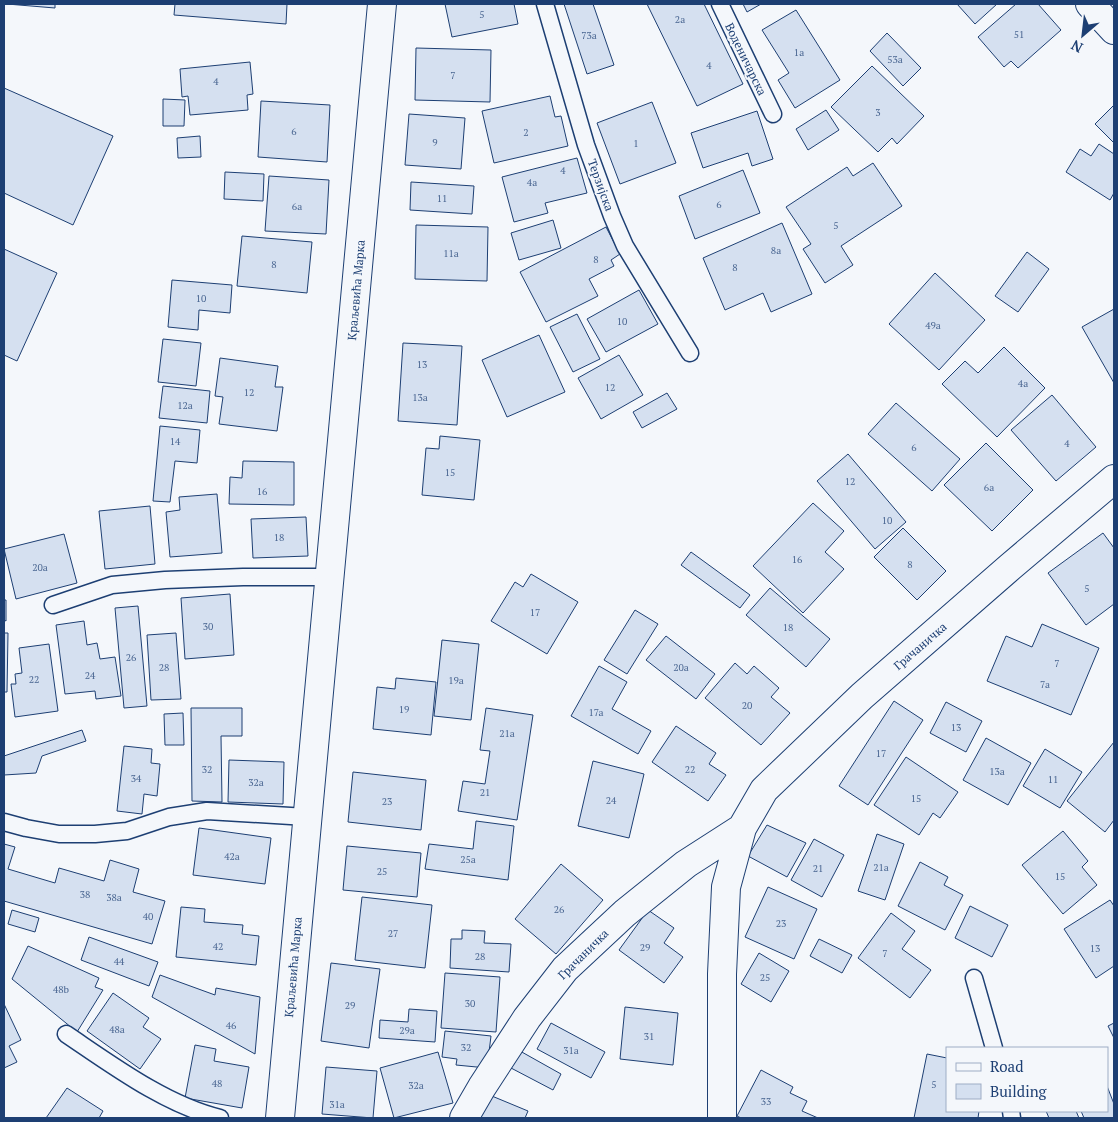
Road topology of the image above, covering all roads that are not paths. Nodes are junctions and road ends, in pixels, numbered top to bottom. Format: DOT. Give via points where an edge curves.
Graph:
graph roads {
  1 [pos="382,4"];
  2 [pos="545,4"];
  3 [pos="720,4"];
  4 [pos="1090,4"];
  5 [pos="1114,30"];
  6 [pos="773,114"];
  7 [pos="690,353"];
  8 [pos="1114,479"];
  9 [pos="330,577"];
  10 [pos="53,605"];
  11 [pos="307,817"];
  12 [pos="4,822"];
  13 [pos="742,828"];
  14 [pos="974,978"];
  15 [pos="66,1034"];
  16 [pos="994,1047"];
  17 [pos="220,1118"];
  18 [pos="280,1118"];
  19 [pos="464,1118"];
  20 [pos="722,1118"];
  1 -- 9 [label="street, Краљевића Марка"];
  2 -- 7 [label="lane, Терзијска" via="586,145 612,216 625,246"];
  3 -- 6 [label="lane, Воденичарска"];
  4 -- 5 [label="street"];
  8 -- 13 [label="street, Грачаничка" via="862,696 764,790"];
  9 -- 10 [label="lane" via="243,577 112,585"];
  9 -- 11 [label="street, Краљевића Марка"];
  11 -- 12 [label="lane" via="207,811 169,817 127,831 95,834 59,834"];
  11 -- 18 [label="street, Краљевића Марка"];
  13 -- 19 [label="street, Грачаничка" via="686,864 625,912 565,969 527,1018"];
  13 -- 20 [label="street, Грачаничка" via="726,887"];
  14 -- 16 [label="lane"];
  15 -- 17 [label="lane" via="169,1099"];
}
